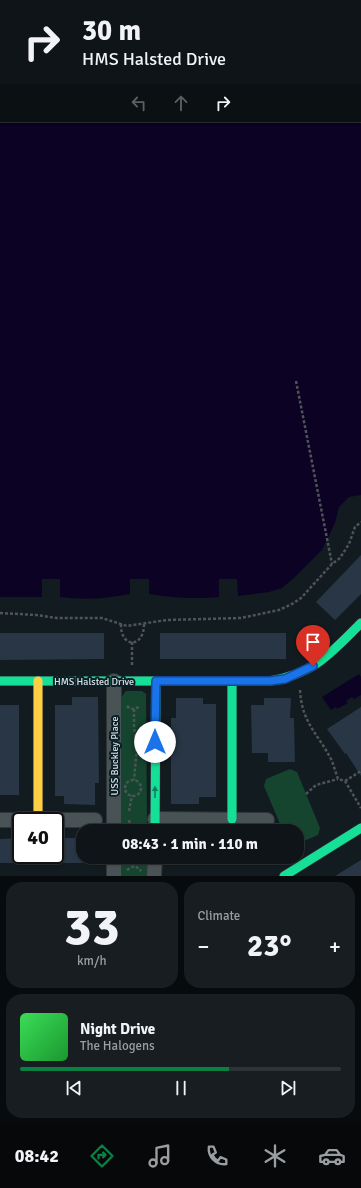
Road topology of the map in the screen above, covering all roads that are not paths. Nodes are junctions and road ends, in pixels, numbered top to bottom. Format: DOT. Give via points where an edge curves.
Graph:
graph roads {
  1 [pos="361,623"];
  2 [pos="0,681"];
  3 [pos="38,681"];
  4 [pos="114,681"];
  5 [pos="156,681"];
  6 [pos="232,681"];
  7 [pos="38,812"];
  8 [pos="232,819"];
  9 [pos="0,820"];
  10 [pos="12,820"];
  11 [pos="64,820"];
  12 [pos="95,820"];
  13 [pos="267,820"];
  14 [pos="114,824"];
  15 [pos="155,824"];
  16 [pos="168,824"];
  17 [pos="361,828"];
  18 [pos="116,864"];
  19 [pos="154,864"];
  20 [pos="120,874"];
  21 [pos="154,876"];
  22 [pos="284,876"];
  1 -- 6 [label="street, HMS Halsted Drive" via="330,654 297,675 270,681"];
  2 -- 3 [label="street, HMS Halsted Drive"];
  3 -- 4 [label="street, HMS Halsted Drive"];
  3 -- 7 [label="street"];
  4 -- 5 [label="street, HMS Halsted Drive"];
  4 -- 14 [label="street, USS Buckley Place"];
  5 -- 6 [label="street, HMS Halsted Drive"];
  15 -- 5 [label="street, one-way"];
  6 -- 8 [label="street"];
  8 -- 13 [label="street"];
  8 -- 16 [label="street"];
  9 -- 10 [label="street"];
  11 -- 12 [label="street"];
  17 -- 22 [label="street"];
  18 -- 20 [label="street"];
  19 -- 21 [label="street"];
}
